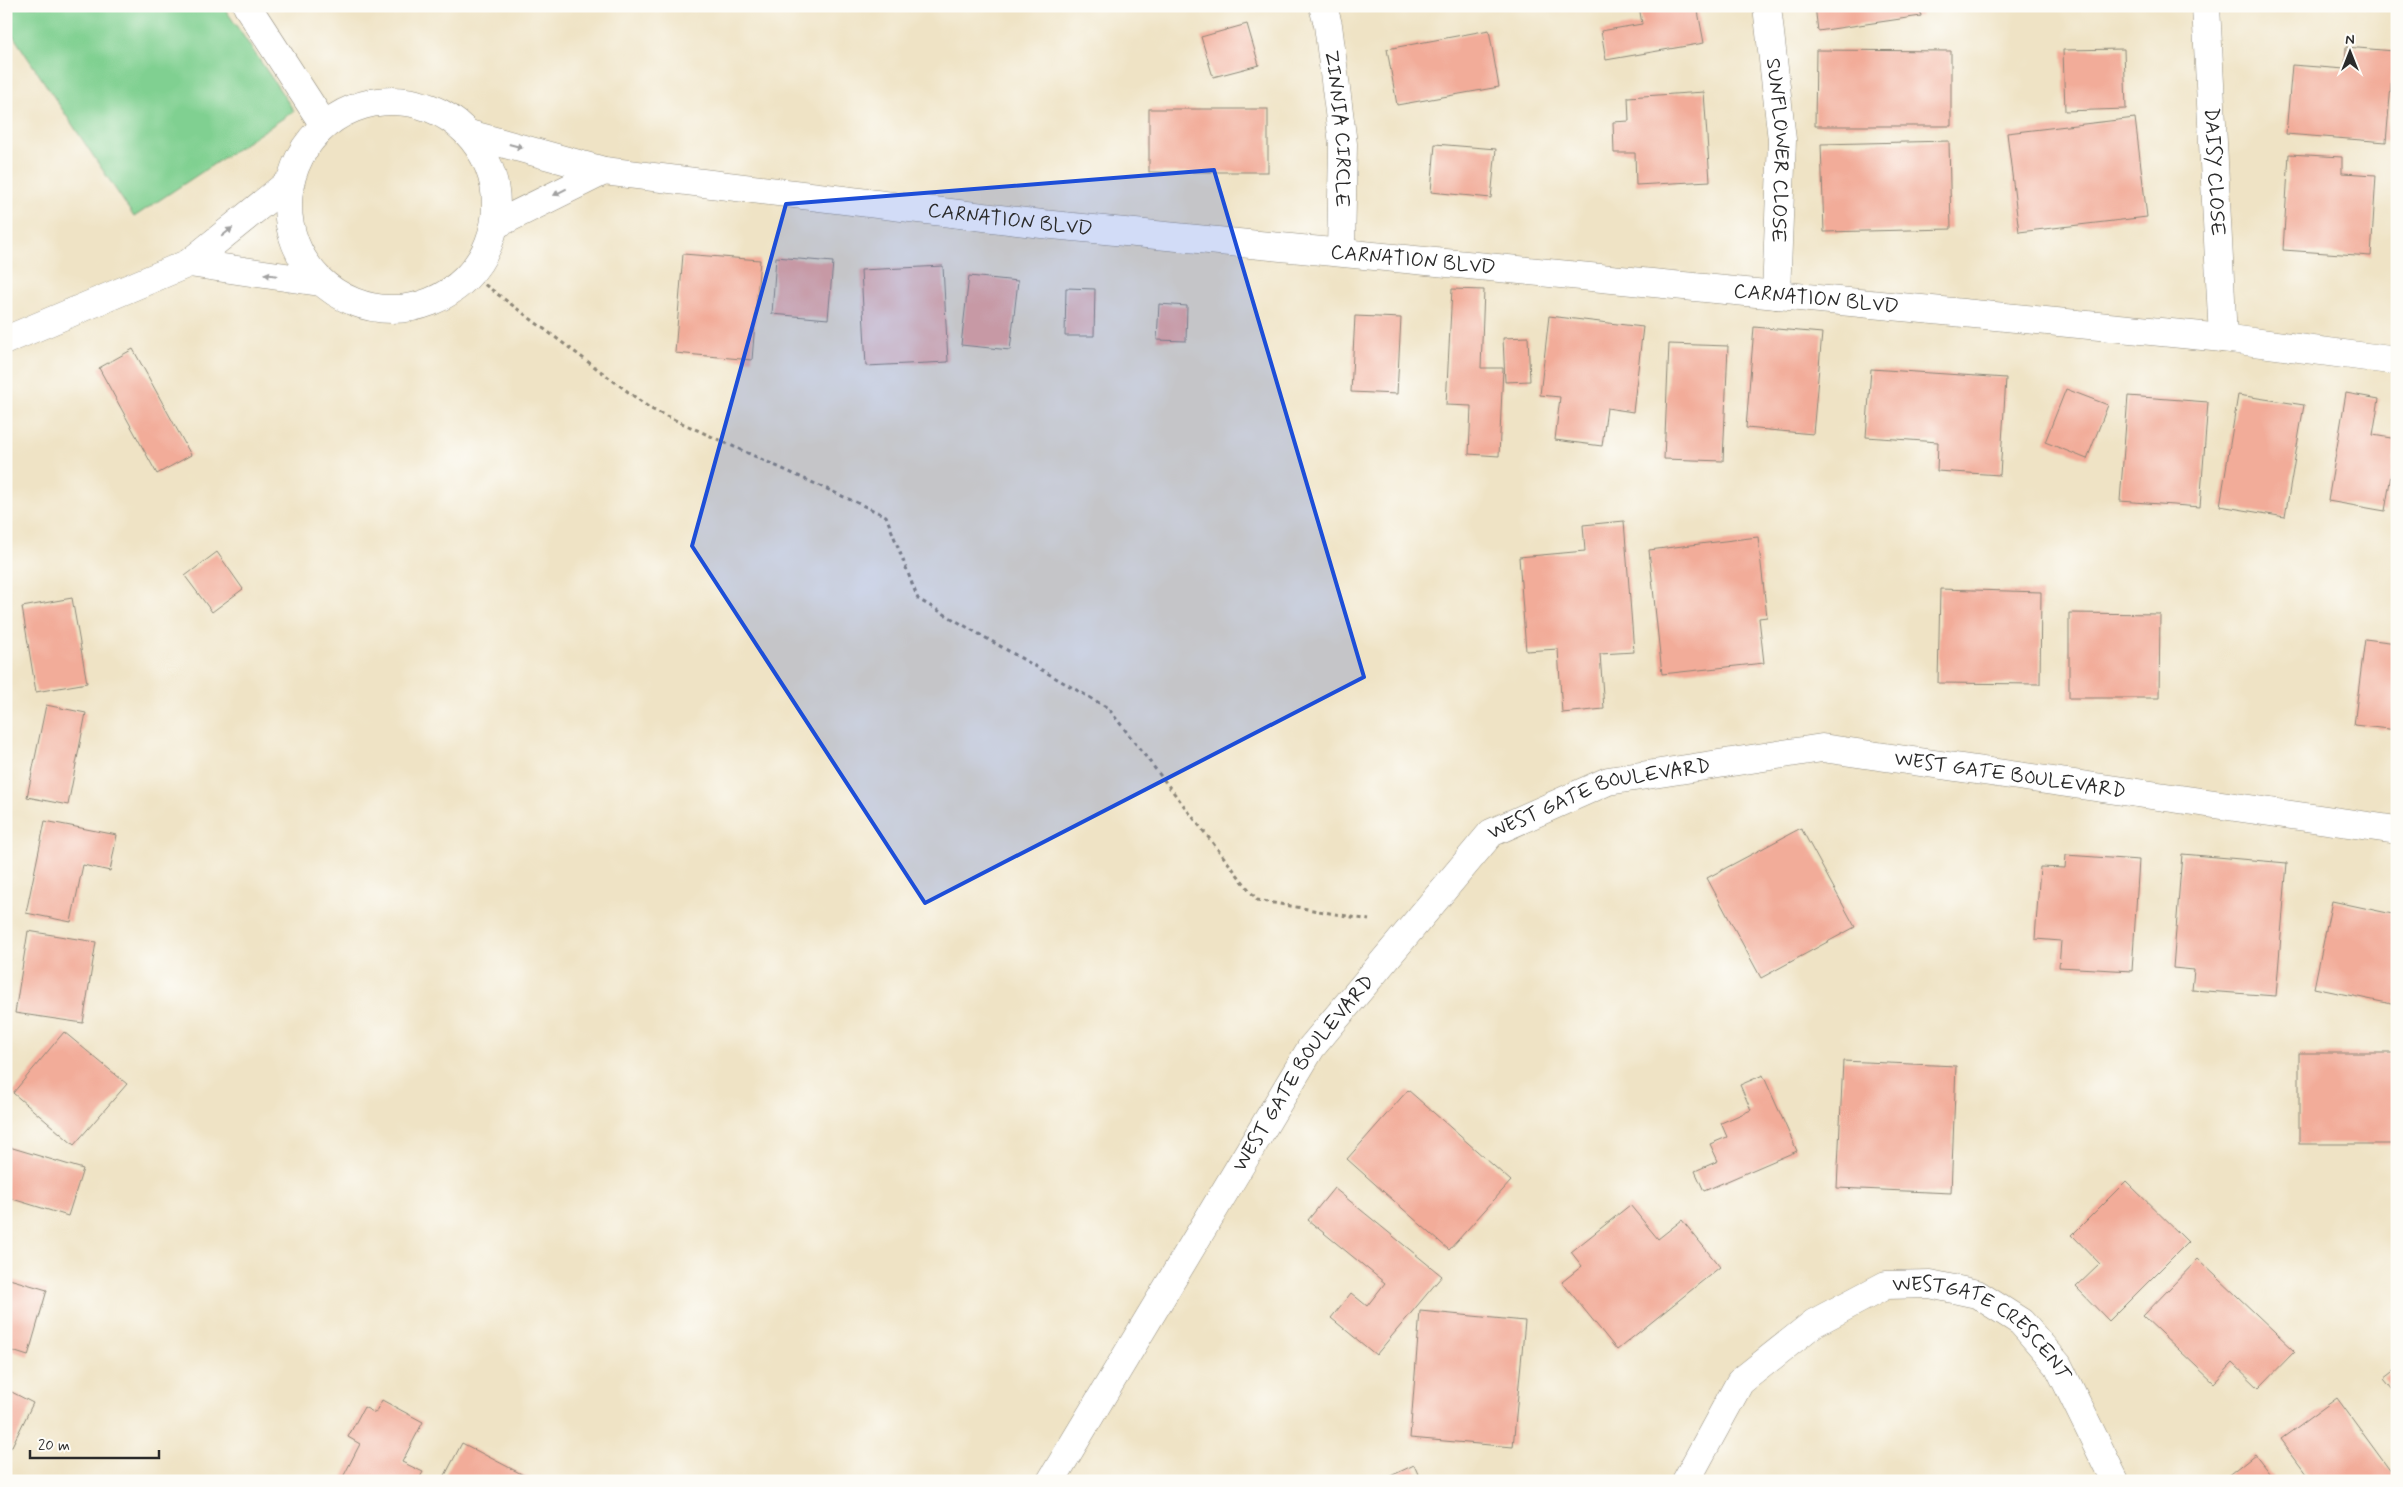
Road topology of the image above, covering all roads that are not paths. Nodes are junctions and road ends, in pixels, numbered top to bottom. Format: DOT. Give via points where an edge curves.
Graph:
graph roads {
  1 [pos="247,6"];
  2 [pos="1323,6"];
  3 [pos="1767,6"];
  4 [pos="2206,6"];
  5 [pos="324,125"];
  6 [pos="469,134"];
  7 [pos="604,170"];
  8 [pos="288,183"];
  9 [pos="495,225"];
  10 [pos="1341,252"];
  11 [pos="189,263"];
  12 [pos="320,282"];
  13 [pos="1776,295"];
  14 [pos="2224,338"];
  15 [pos="6,340"];
  16 [pos="2397,361"];
  17 [pos="2397,830"];
  18 [pos="1051,1481"];
  19 [pos="1686,1481"];
  20 [pos="2115,1481"];
  1 -- 5 [label="street"];
  2 -- 10 [label="street, ZINNIA CIRCLE" via="1343,144"];
  3 -- 13 [label="street, SUNFLOWER CLOSE" via="1782,140"];
  4 -- 14 [label="street, DAISY CLOSE"];
  5 -- 6 [label="street" via="359,106 398,101 436,111"];
  5 -- 8 [label="street" via="304,148"];
  6 -- 7 [label="street, CARNATION BLVD, one-way"];
  6 -- 9 [label="street" via="493,176"];
  7 -- 9 [label="street, one-way"];
  7 -- 10 [label="street, CARNATION BLVD" via="1042,224"];
  11 -- 8 [label="street, one-way"];
  8 -- 12 [label="street" via="291,237"];
  9 -- 12 [label="street" via="472,275 425,306 368,308"];
  10 -- 13 [label="street, CARNATION BLVD"];
  12 -- 11 [label="street, one-way"];
  11 -- 15 [label="street"];
  13 -- 14 [label="street, CARNATION BLVD"];
  14 -- 16 [label="street, CARNATION BLVD"];
  17 -- 18 [label="street, WEST GATE BOULEVARD" via="1822,748 1608,781 1491,834 1311,1048"];
  19 -- 20 [label="street, WESTGATE CRESCENT" via="1740,1382 1814,1323 1886,1285 1930,1284 1977,1294 2020,1322 2058,1365"];
}
